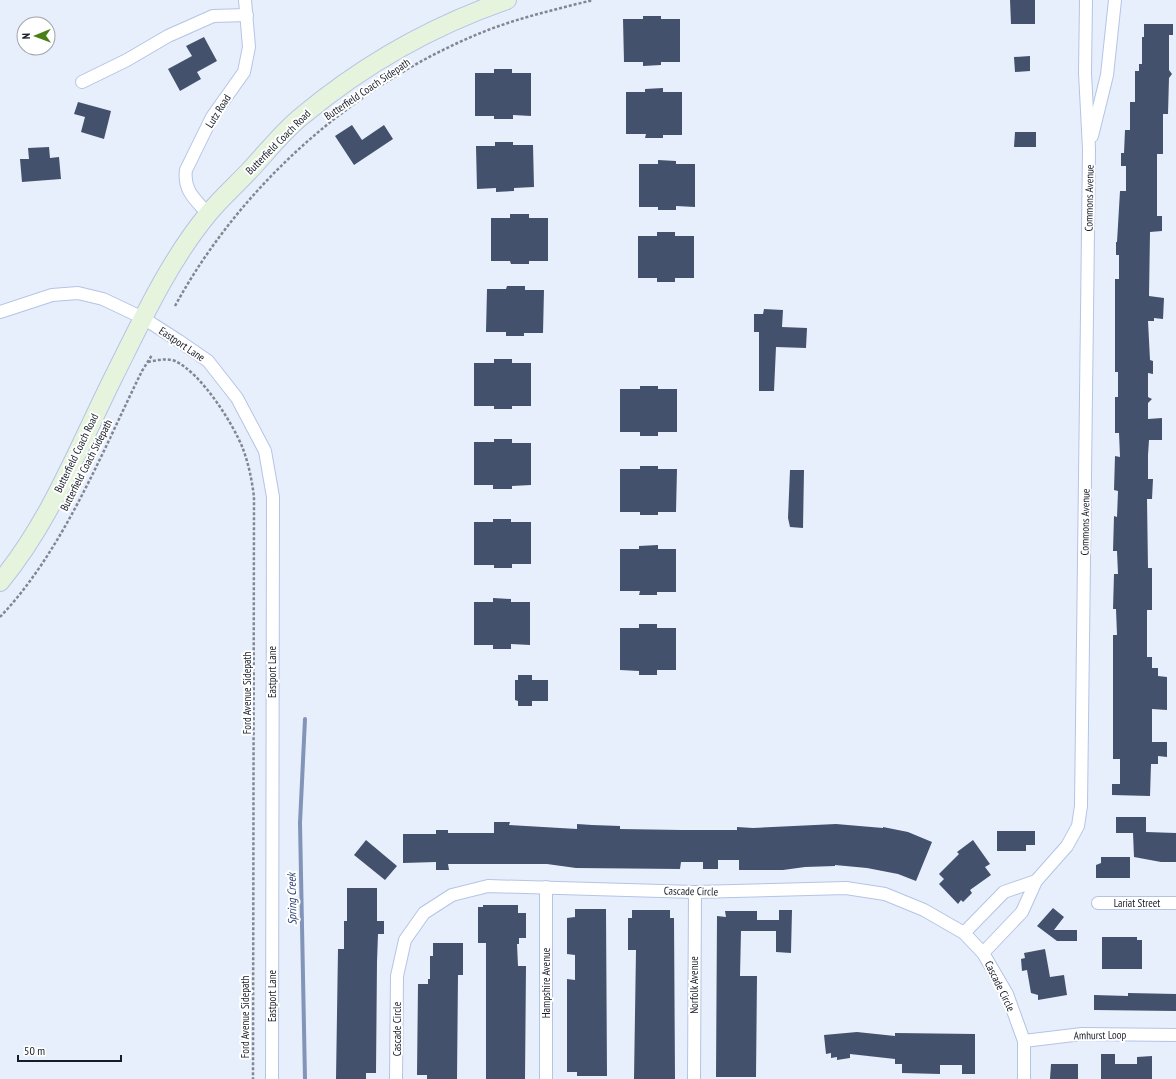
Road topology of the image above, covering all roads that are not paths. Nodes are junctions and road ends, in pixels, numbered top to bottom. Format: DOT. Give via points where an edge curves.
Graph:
graph roads {
  1 [pos="245,0"];
  2 [pos="507,0"];
  3 [pos="1086,0"];
  4 [pos="1115,0"];
  5 [pos="247,15"];
  6 [pos="82,82"];
  7 [pos="1089,149"];
  8 [pos="208,214"];
  9 [pos="0,312"];
  10 [pos="143,318"];
  11 [pos="0,582"];
  12 [pos="1036,881"];
  13 [pos="546,887"];
  14 [pos="695,892"];
  15 [pos="1098,903"];
  16 [pos="1176,903"];
  17 [pos="964,933"];
  18 [pos="984,953"];
  19 [pos="1176,1035"];
  20 [pos="1024,1041"];
  21 [pos="272,1079"];
  22 [pos="396,1079"];
  23 [pos="546,1079"];
  24 [pos="694,1079"];
  25 [pos="1024,1079"];
  1 -- 5 [label="street, Lutz Road"];
  2 -- 8 [label="main road, Butterfield Coach Road" via="414,40 355,75 301,116"];
  3 -- 7 [label="street, Commons Avenue" via="1085,73"];
  4 -- 7 [label="street, Commons Avenue" via="1108,75"];
  5 -- 6 [label="street" via="213,16 168,36"];
  5 -- 8 [label="street, Lutz Road" via="249,47 244,72 212,117 186,170 184,180 187,189"];
  7 -- 12 [label="street, Commons Avenue" via="1081,806 1078,826 1067,846"];
  8 -- 10 [label="main road, Butterfield Coach Road" via="171,268"];
  9 -- 10 [label="street" via="52,294 78,293 103,299"];
  10 -- 11 [label="main road, Butterfield Coach Road" via="55,496 30,540"];
  10 -- 21 [label="street, Eastport Lane" via="208,361 237,398 265,451 273,497"];
  12 -- 17 [label="street, Commons Avenue" via="1004,892"];
  12 -- 18 [label="street, Commons Avenue" via="1022,912"];
  13 -- 14 [label="street, Cascade Circle"];
  13 -- 22 [label="street, Cascade Circle" via="488,886 452,895 424,913 405,940 396,976"];
  13 -- 23 [label="street, Hampshire Avenue"];
  14 -- 17 [label="street, Cascade Circle" via="846,888 885,894 924,910"];
  14 -- 24 [label="street, Norfolk Avenue"];
  15 -- 16 [label="street, Lariat Street"];
  17 -- 18 [label="street, Cascade Circle"];
  18 -- 20 [label="street, Cascade Circle" via="1007,994"];
  19 -- 20 [label="street, Amhurst Loop" via="1082,1034"];
  20 -- 25 [label="street, Cascade Circle"];
}
